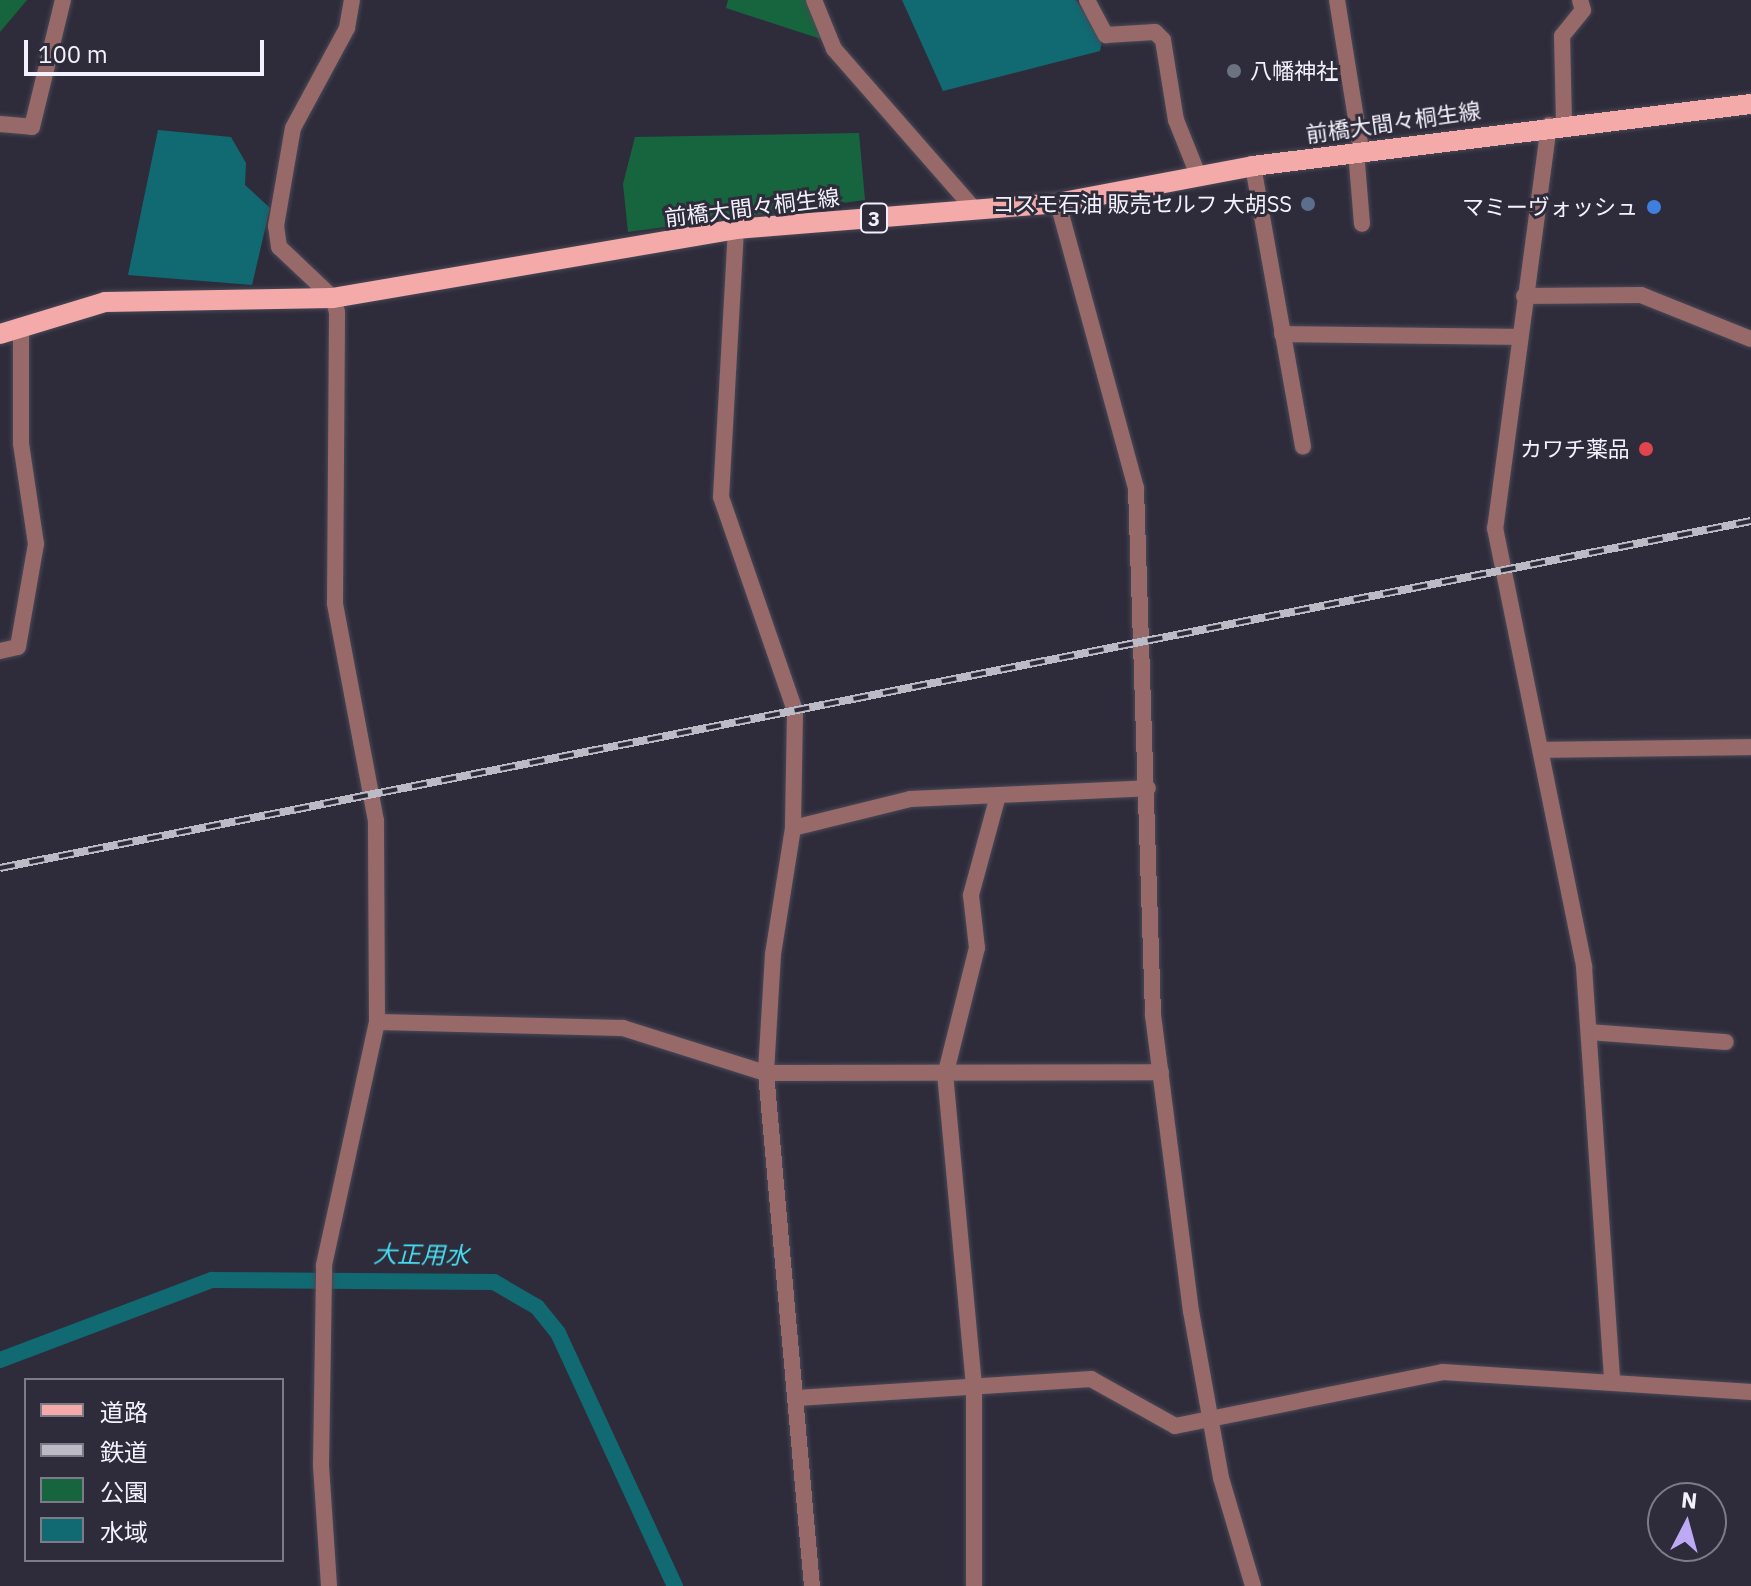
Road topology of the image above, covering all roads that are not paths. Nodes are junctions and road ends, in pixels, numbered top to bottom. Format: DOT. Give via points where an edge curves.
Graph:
graph roads {
  1 [pos="63,0"];
  2 [pos="352,0"];
  3 [pos="814,0"];
  4 [pos="1087,0"];
  5 [pos="1337,0"];
  6 [pos="1580,0"];
  7 [pos="1751,104"];
  8 [pos="0,124"];
  9 [pos="1557,124"];
  10 [pos="1358,151"];
  11 [pos="1253,166"];
  12 [pos="1198,175"];
  13 [pos="1058,203"];
  14 [pos="975,210"];
  15 [pos="1362,224"];
  16 [pos="736,229"];
  17 [pos="1524,296"];
  18 [pos="333,298"];
  19 [pos="21,326"];
  20 [pos="0,334"];
  21 [pos="1282,334"];
  22 [pos="1518,337"];
  23 [pos="1751,339"];
  24 [pos="1303,447"];
  25 [pos="0,651"];
  26 [pos="1751,747"];
  27 [pos="1541,750"];
  28 [pos="1148,788"];
  29 [pos="997,799"];
  30 [pos="793,828"];
  31 [pos="377,1022"];
  32 [pos="1589,1032"];
  33 [pos="1726,1042"];
  34 [pos="1161,1072"];
  35 [pos="766,1073"];
  36 [pos="945,1076"];
  37 [pos="1612,1382"];
  38 [pos="974,1386"];
  39 [pos="1751,1392"];
  40 [pos="797,1398"];
  41 [pos="1212,1424"];
  42 [pos="329,1586"];
  43 [pos="812,1586"];
  44 [pos="974,1586"];
  45 [pos="1253,1586"];
  1 -- 8 [label="street" via="32,127"];
  2 -- 18 [label="street" via="347,28 293,128 276,226 279,247"];
  3 -- 14 [label="street" via="834,49"];
  4 -- 12 [label="street" via="1106,35 1155,32 1163,40 1176,120"];
  5 -- 10 [label="street"];
  6 -- 9 [label="street" via="1583,10 1562,36"];
  7 -- 9 [label="main road, 前橋大間々桐生線 / 3"];
  9 -- 10 [label="main road, 前橋大間々桐生線 / 3"];
  9 -- 17 [label="street"];
  10 -- 11 [label="main road, 前橋大間々桐生線 / 3"];
  10 -- 15 [label="street"];
  11 -- 12 [label="main road, 前橋大間々桐生線 / 3"];
  11 -- 21 [label="street"];
  12 -- 13 [label="main road, 前橋大間々桐生線 / 3"];
  13 -- 14 [label="main road, 前橋大間々桐生線 / 3"];
  13 -- 28 [label="street" via="1136,488"];
  14 -- 16 [label="main road, 前橋大間々桐生線 / 3"];
  16 -- 18 [label="main road, 前橋大間々桐生線 / 3"];
  16 -- 30 [label="street" via="721,497 794,692"];
  17 -- 22 [label="street"];
  17 -- 23 [label="street" via="1641,295"];
  18 -- 19 [label="main road, 前橋大間々桐生線 / 3" via="136,299"];
  18 -- 31 [label="street" via="335,603 376,821"];
  19 -- 20 [label="main road, 前橋大間々桐生線 / 3"];
  19 -- 25 [label="street" via="21,444 36,544 18,647"];
  21 -- 22 [label="street"];
  21 -- 24 [label="street"];
  22 -- 27 [label="street" via="1495,528"];
  26 -- 27 [label="street"];
  27 -- 32 [label="street" via="1577,920"];
  28 -- 29 [label="street"];
  28 -- 34 [label="street"];
  29 -- 30 [label="street" via="910,799"];
  29 -- 36 [label="street" via="971,895 977,948"];
  30 -- 35 [label="street" via="773,954"];
  31 -- 35 [label="street" via="623,1028"];
  31 -- 42 [label="street" via="324,1265 321,1465"];
  32 -- 33 [label="street"];
  32 -- 37 [label="street"];
  34 -- 36 [label="street"];
  34 -- 41 [label="street"];
  35 -- 36 [label="street"];
  35 -- 40 [label="street"];
  36 -- 38 [label="street"];
  37 -- 39 [label="street"];
  37 -- 41 [label="street" via="1443,1372"];
  38 -- 40 [label="street"];
  38 -- 41 [label="street" via="1091,1379 1146,1416 1175,1426"];
  38 -- 44 [label="street"];
  40 -- 43 [label="street"];
  41 -- 45 [label="street"];
}
